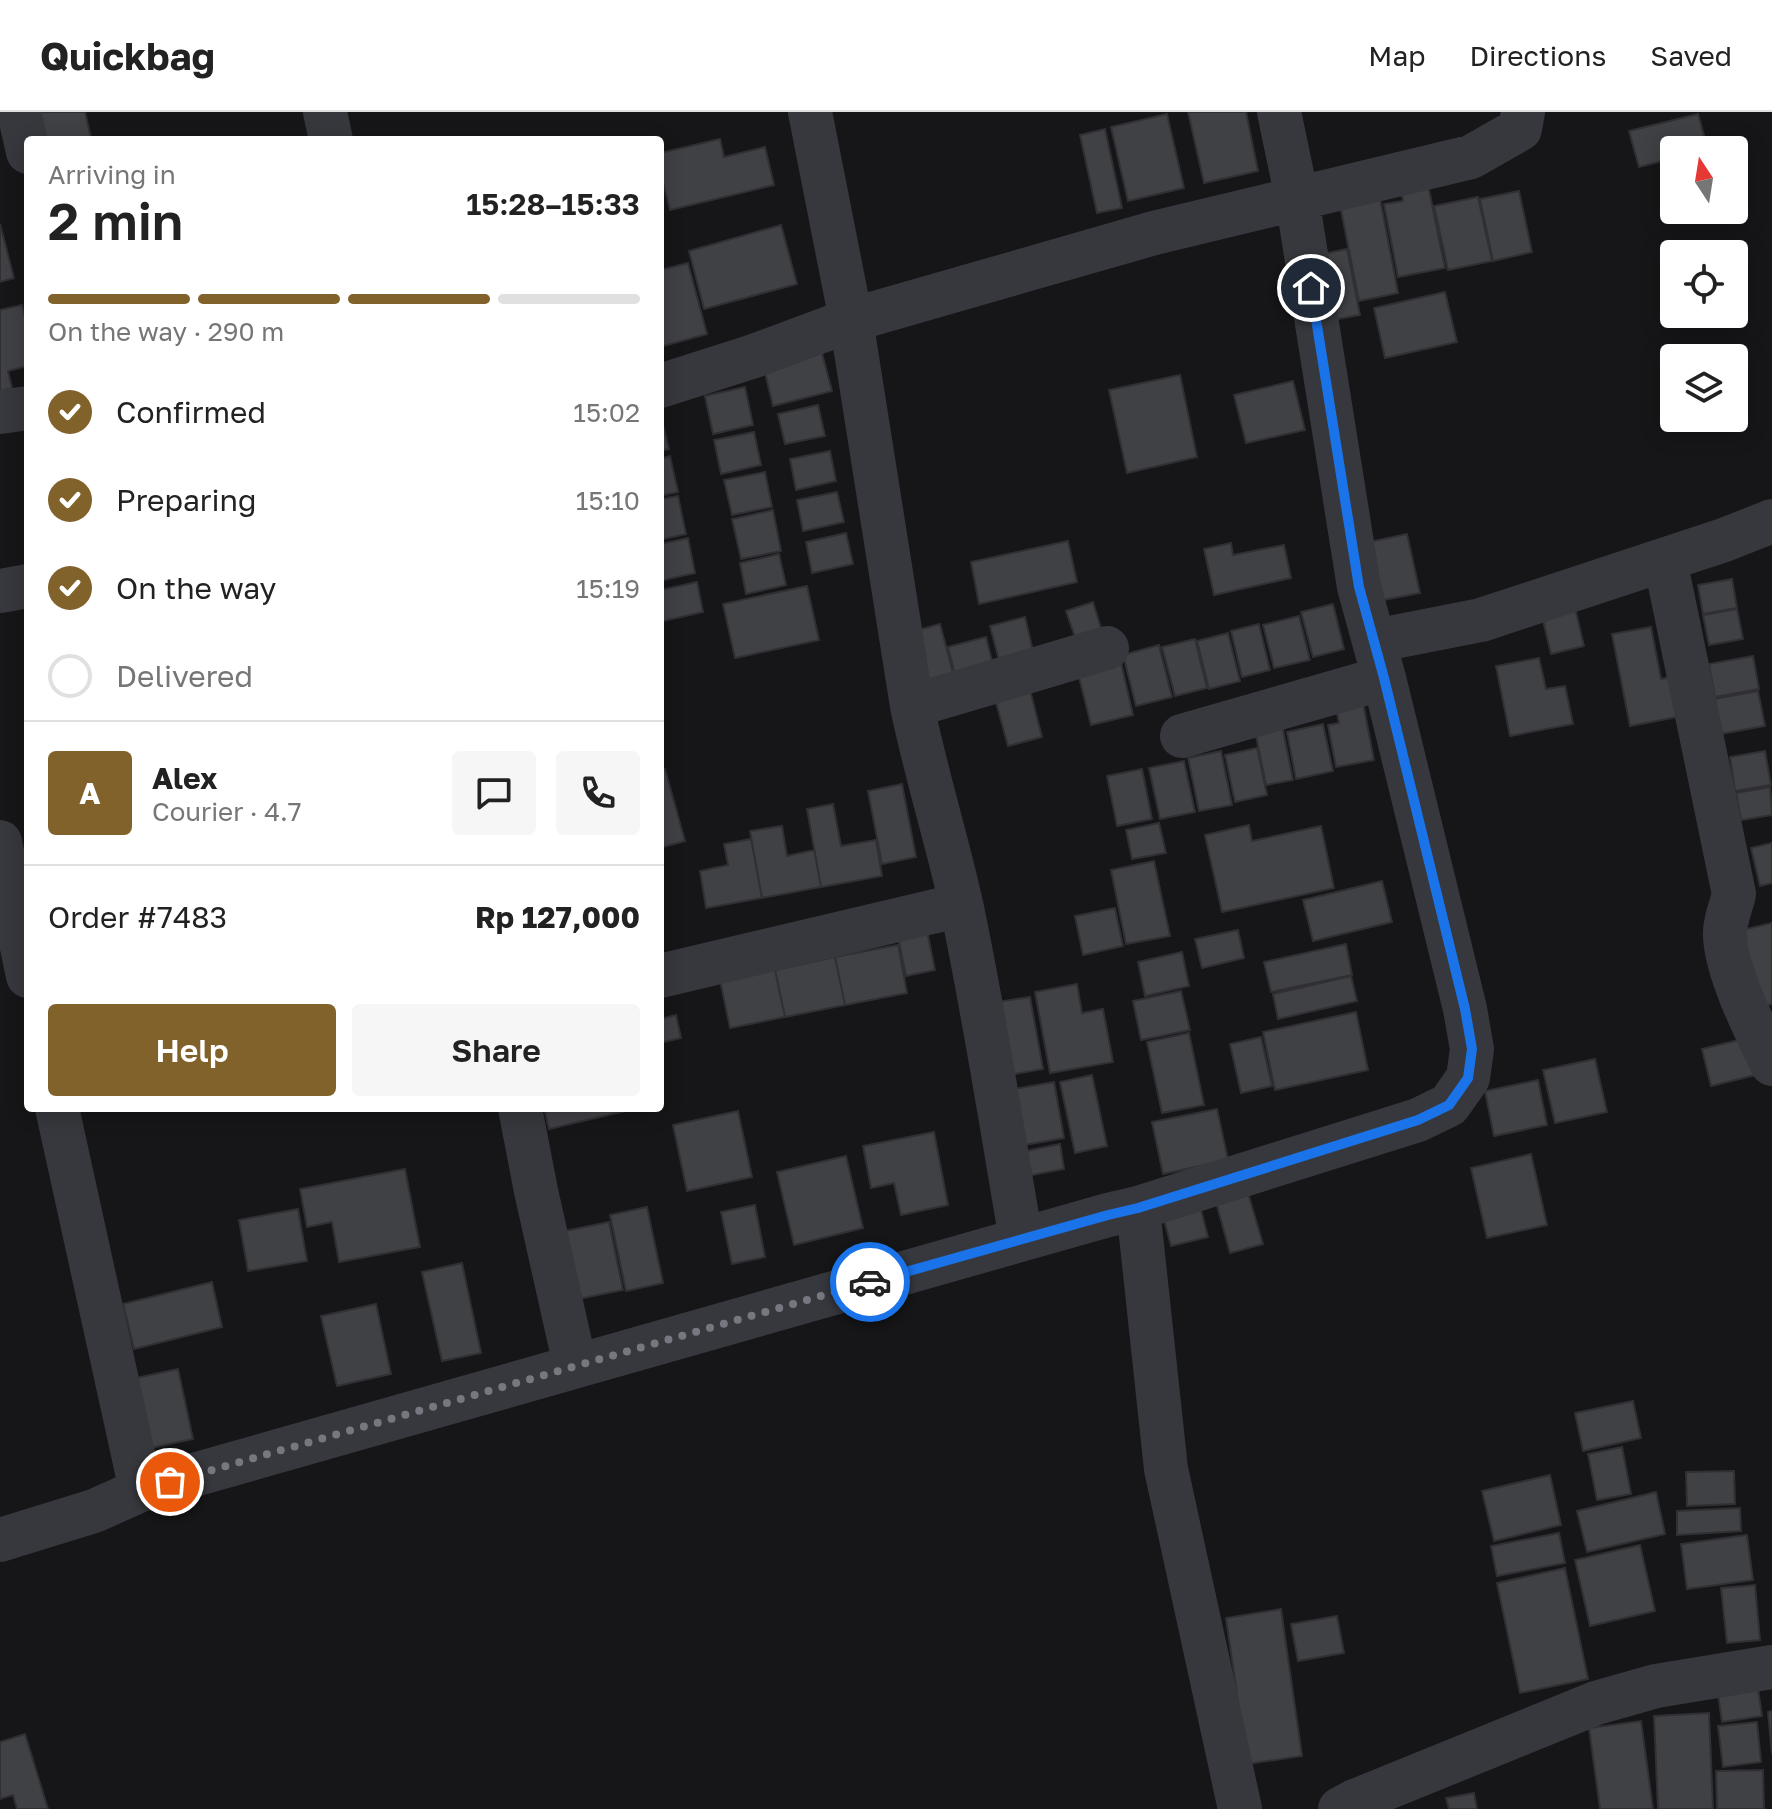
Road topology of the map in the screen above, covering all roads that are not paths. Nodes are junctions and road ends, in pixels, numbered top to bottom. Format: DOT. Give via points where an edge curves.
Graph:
graph roads {
  1 [pos="19,112"];
  2 [pos="325,112"];
  3 [pos="810,112"];
  4 [pos="1279,112"];
  5 [pos="1523,112"];
  6 [pos="24,136"];
  7 [pos="330,136"];
  8 [pos="1297,198"];
  9 [pos="851,320"];
  10 [pos="664,385"];
  11 [pos="24,409"];
  12 [pos="0,412"];
  13 [pos="1772,521"];
  14 [pos="1665,560"];
  15 [pos="24,587"];
  16 [pos="0,591"];
  17 [pos="1107,648"];
  18 [pos="1379,660"];
  19 [pos="912,706"];
  20 [pos="1182,736"];
  21 [pos="0,842"];
  22 [pos="961,905"];
  23 [pos="24,957"];
  24 [pos="664,975"];
  25 [pos="1772,1064"];
  26 [pos="58,1112"];
  27 [pos="521,1112"];
  28 [pos="1138,1208"];
  29 [pos="1021,1239"];
  30 [pos="575,1365"];
  31 [pos="141,1490"];
  32 [pos="0,1540"];
  33 [pos="1772,1667"];
  34 [pos="1240,1809"];
  35 [pos="1340,1809"];
  1 -- 6 [label="street"];
  2 -- 7 [label="street"];
  3 -- 9 [label="street"];
  4 -- 8 [label="street"];
  5 -- 8 [label="street" via="1520,129 1471,157"];
  8 -- 9 [label="street"];
  8 -- 18 [label="street" via="1359,587"];
  9 -- 10 [label="street"];
  9 -- 19 [label="street"];
  11 -- 12 [label="street"];
  13 -- 14 [label="street"];
  14 -- 18 [label="street" via="1481,620"];
  14 -- 25 [label="street" via="1734,894 1724,935 1736,981"];
  15 -- 16 [label="street"];
  17 -- 19 [label="street"];
  18 -- 20 [label="street"];
  18 -- 28 [label="street" via="1465,1009 1472,1049 1468,1078 1449,1105 1418,1120"];
  19 -- 22 [label="street"];
  21 -- 23 [label="street"];
  22 -- 24 [label="street"];
  22 -- 29 [label="street"];
  26 -- 31 [label="street"];
  27 -- 30 [label="street"];
  28 -- 29 [label="street"];
  28 -- 34 [label="street" via="1166,1469"];
  29 -- 30 [label="street"];
  30 -- 31 [label="street"];
  31 -- 32 [label="street" via="94,1511"];
  33 -- 35 [label="street" via="1656,1686 1596,1703"];
}
